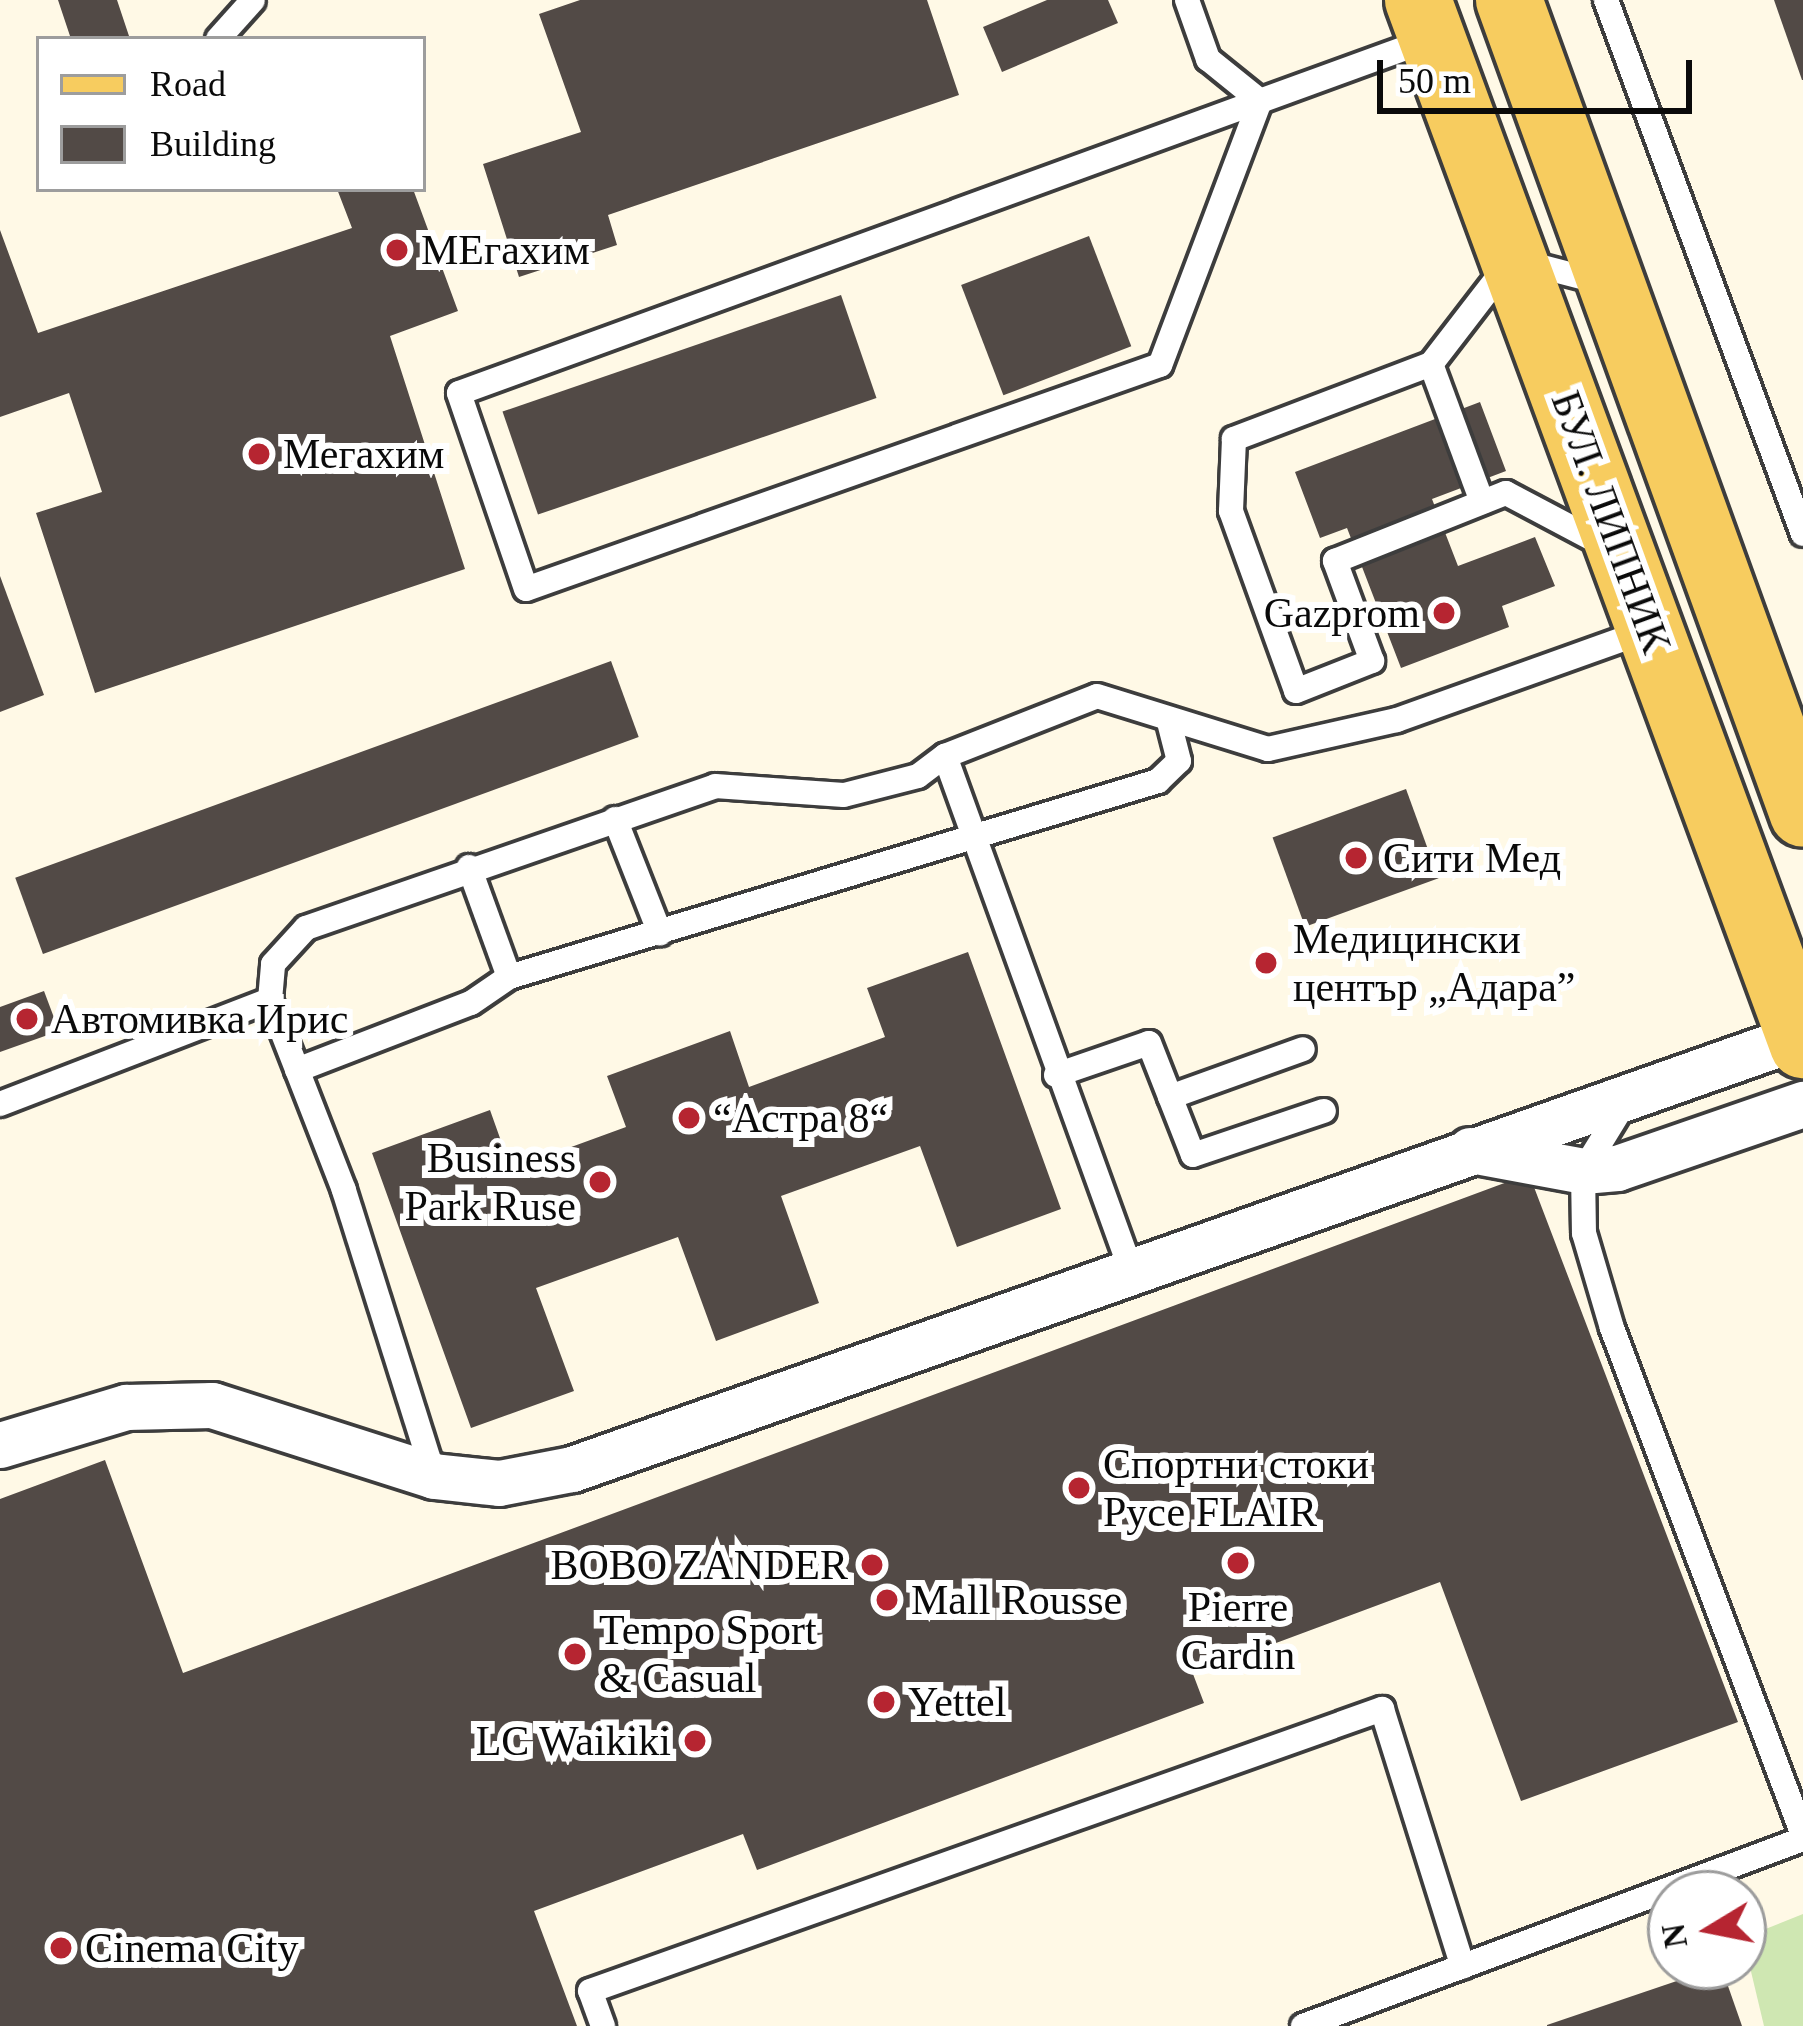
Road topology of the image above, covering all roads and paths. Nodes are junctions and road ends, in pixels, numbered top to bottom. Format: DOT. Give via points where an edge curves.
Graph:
graph roads {
  1 [pos="253,0"];
  2 [pos="1187,0"];
  3 [pos="1509,0"];
  4 [pos="1606,0"];
  5 [pos="1425,19"];
  6 [pos="221,36"];
  7 [pos="1260,101"];
  8 [pos="1512,259"];
  9 [pos="1612,285"];
  10 [pos="1431,364"];
  11 [pos="1482,502"];
  12 [pos="1803,533"];
  13 [pos="1623,555"];
  14 [pos="1651,630"];
  15 [pos="1168,722"];
  16 [pos="945,756"];
  17 [pos="1803,814"];
  18 [pos="615,819"];
  19 [pos="971,832"];
  20 [pos="470,867"];
  21 [pos="660,933"];
  22 [pos="509,977"];
  23 [pos="270,1000"];
  24 [pos="1801,1040"];
  25 [pos="1304,1049"];
  26 [pos="297,1070"];
  27 [pos="1056,1075"];
  28 [pos="1170,1097"];
  29 [pos="1638,1099"];
  30 [pos="0,1104"];
  31 [pos="1803,1104"];
  32 [pos="1324,1111"];
  33 [pos="1467,1150"];
  34 [pos="1583,1171"];
  35 [pos="1132,1270"];
  36 [pos="0,1445"];
  37 [pos="434,1476"];
  38 [pos="1803,1837"];
  39 [pos="1462,1967"];
  40 [pos="603,2026"];
  41 [pos="1303,2026"];
  1 -- 6 [label="lane"];
  2 -- 7 [label="lane" via="1208,59"];
  3 -- 9 [label="main road, БУЛ. ЛИПНИК"];
  4 -- 12 [label="lane"];
  5 -- 7 [label="lane"];
  5 -- 8 [label="main road, БУЛ. ЛИПНИК"];
  7 -- 7 [label="lane" via="459,393 526,589 1160,365"];
  8 -- 9 [label="lane"];
  8 -- 10 [label="lane"];
  8 -- 13 [label="main road, БУЛ. ЛИПНИК"];
  9 -- 17 [label="main road, БУЛ. ЛИПНИК"];
  10 -- 11 [label="lane"];
  10 -- 11 [label="lane" via="1234,439 1231,511 1296,691 1372,661 1335,561"];
  11 -- 13 [label="lane" via="1505,493"];
  13 -- 14 [label="main road, БУЛ. ЛИПНИК"];
  14 -- 15 [label="lane" via="1397,720 1268,748"];
  14 -- 24 [label="main road, БУЛ. ЛИПНИК"];
  15 -- 16 [label="lane" via="1142,705 1097,696"];
  15 -- 19 [label="lane" via="1179,761 1159,781"];
  16 -- 18 [label="lane" via="918,776 844,795 789,797 739,784"];
  16 -- 19 [label="lane"];
  18 -- 20 [label="lane"];
  18 -- 21 [label="lane"];
  19 -- 21 [label="lane"];
  19 -- 27 [label="lane"];
  20 -- 22 [label="lane"];
  20 -- 23 [label="lane" via="306,928 272,964"];
  21 -- 22 [label="lane"];
  22 -- 26 [label="lane" via="471,1003"];
  23 -- 26 [label="lane"];
  23 -- 30 [label="lane"];
  24 -- 29 [label="street"];
  25 -- 28 [label="lane"];
  26 -- 37 [label="lane" via="344,1190"];
  27 -- 28 [label="lane" via="1149,1043"];
  27 -- 35 [label="lane"];
  28 -- 32 [label="lane" via="1192,1155"];
  29 -- 33 [label="street"];
  29 -- 34 [label="lane" via="1615,1108"];
  31 -- 34 [label="street" via="1652,1160"];
  33 -- 34 [label="street"];
  33 -- 35 [label="street"];
  34 -- 38 [label="lane" via="1584,1233 1612,1328"];
  35 -- 37 [label="street" via="572,1469 499,1483"];
  36 -- 37 [label="street" via="126,1407 212,1405"];
  38 -- 39 [label="lane"];
  39 -- 40 [label="lane" via="1382,1708 590,1990"];
  39 -- 41 [label="lane"];
}
